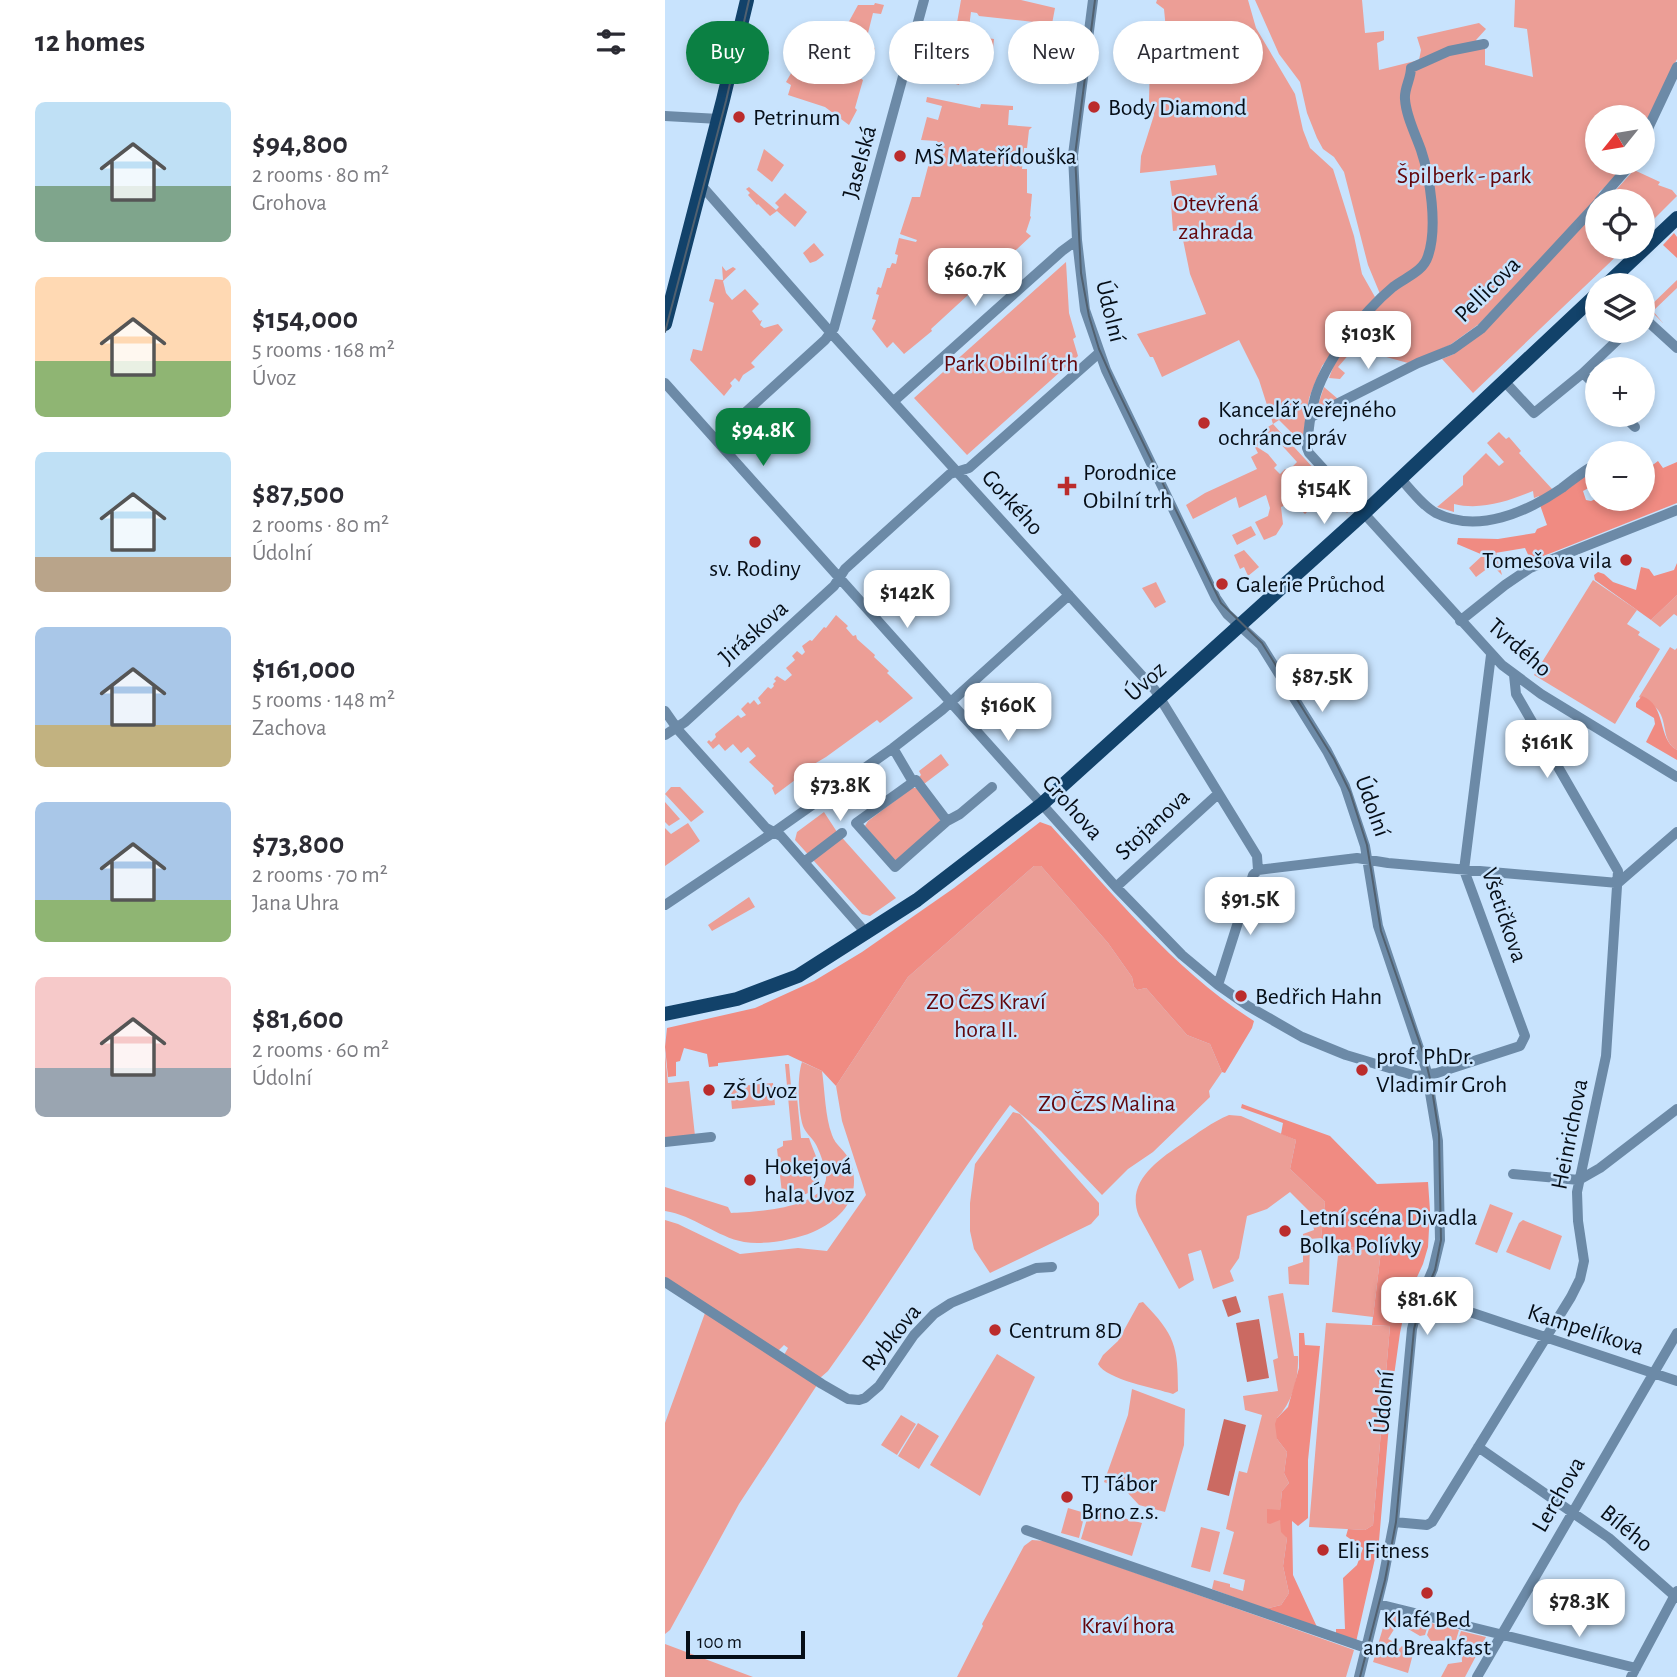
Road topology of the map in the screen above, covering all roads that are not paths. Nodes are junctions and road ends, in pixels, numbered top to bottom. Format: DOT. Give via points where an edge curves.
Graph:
graph roads {
  1 [pos="747,0"];
  2 [pos="924,0"];
  3 [pos="1093,0"];
  4 [pos="1484,44"];
  5 [pos="1677,67"];
  6 [pos="1655,114"];
  7 [pos="665,116"];
  8 [pos="719,119"];
  9 [pos="1622,175"];
  10 [pos="701,186"];
  11 [pos="1610,189"];
  12 [pos="1585,217"];
  13 [pos="1677,218"];
  14 [pos="1077,240"];
  15 [pos="1619,273"];
  16 [pos="672,274"];
  17 [pos="1585,305"];
  18 [pos="665,324"];
  19 [pos="1655,328"];
  20 [pos="831,333"];
  21 [pos="1614,343"];
  22 [pos="1677,348"];
  23 [pos="1098,353"];
  24 [pos="1583,373"];
  25 [pos="1505,382"];
  26 [pos="665,383"];
  27 [pos="894,401"];
  28 [pos="1311,417"];
  29 [pos="716,439"];
  30 [pos="1585,470"];
  31 [pos="958,472"];
  32 [pos="1401,479"];
  33 [pos="1677,510"];
  34 [pos="1363,514"];
  35 [pos="839,578"];
  36 [pos="1069,595"];
  37 [pos="1461,621"];
  38 [pos="1240,625"];
  39 [pos="1491,655"];
  40 [pos="1514,675"];
  41 [pos="1160,698"];
  42 [pos="951,702"];
  43 [pos="665,711"];
  44 [pos="677,727"];
  45 [pos="665,735"];
  46 [pos="893,748"];
  47 [pos="1677,777"];
  48 [pos="913,782"];
  49 [pos="992,787"];
  50 [pos="1218,794"];
  51 [pos="1042,804"];
  52 [pos="947,821"];
  53 [pos="849,828"];
  54 [pos="774,832"];
  55 [pos="1677,832"];
  56 [pos="1369,860"];
  57 [pos="804,862"];
  58 [pos="1258,870"];
  59 [pos="1464,870"];
  60 [pos="1618,883"];
  61 [pos="1116,887"];
  62 [pos="665,905"];
  63 [pos="867,934"];
  64 [pos="1218,985"];
  65 [pos="665,1014"];
  66 [pos="1427,1074"];
  67 [pos="1677,1109"];
  68 [pos="711,1137"];
  69 [pos="665,1142"];
  70 [pos="1513,1174"];
  71 [pos="1579,1180"];
  72 [pos="1052,1267"];
  73 [pos="665,1282"];
  74 [pos="1443,1303"];
  75 [pos="1677,1333"];
  76 [pos="1546,1338"];
  77 [pos="1653,1373"];
  78 [pos="1677,1381"];
  79 [pos="1478,1447"];
  80 [pos="1572,1511"];
  81 [pos="1394,1522"];
  82 [pos="1026,1530"];
  83 [pos="1676,1595"];
  84 [pos="1378,1604"];
  85 [pos="1499,1636"];
  86 [pos="1366,1648"];
  87 [pos="1633,1673"];
  88 [pos="1359,1677"];
  89 [pos="1477,1677"];
  1 -- 8 [label="main road"];
  2 -- 20 [label="street, Jaselská"];
  3 -- 14 [label="street, Údolní" via="1073,148"];
  4 -- 28 [label="street, Tvrdého" via="1449,51 1411,68 1404,96 1427,169 1431,211 1428,256 1422,268 1373,306 1333,360"];
  5 -- 6 [label="street"];
  7 -- 8 [label="street"];
  8 -- 10 [label="main road"];
  9 -- 11 [label="street, Pellicova"];
  10 -- 16 [label="main road"];
  10 -- 20 [label="street, Gorkého"];
  12 -- 28 [label="street, Pellicova" via="1481,329 1453,349"];
  13 -- 15 [label="main road"];
  14 -- 23 [label="street, Údolní" via="1082,291"];
  14 -- 27 [label="street"];
  16 -- 18 [label="main road"];
  17 -- 25 [label="main road, Úvoz"];
  19 -- 22 [label="street"];
  20 -- 27 [label="street, Gorkého"];
  20 -- 29 [label="street"];
  21 -- 24 [label="street"];
  23 -- 31 [label="street, Jiráskova" via="969,468"];
  23 -- 38 [label="street, Údolní" via="1216,598"];
  24 -- 25 [label="street" via="1534,413"];
  25 -- 32 [label="main road, Úvoz"];
  26 -- 29 [label="street, Grohova"];
  27 -- 31 [label="street, Gorkého"];
  28 -- 34 [label="street, Tvrdého" via="1309,453"];
  29 -- 35 [label="street, Grohova"];
  30 -- 32 [label="street" via="1512,516 1479,521 1437,513"];
  31 -- 35 [label="street, Jiráskova" via="950,474"];
  31 -- 36 [label="street, Gorkého"];
  32 -- 34 [label="main road, Úvoz"];
  33 -- 37 [label="street" via="1530,568"];
  34 -- 37 [label="street, Tvrdého"];
  34 -- 38 [label="main road, Úvoz"];
  35 -- 42 [label="street, Grohova"];
  35 -- 44 [label="street, Jiráskova"];
  36 -- 41 [label="street, Gorkého"];
  36 -- 42 [label="street"];
  37 -- 39 [label="street, Tvrdého"];
  38 -- 41 [label="main road, Úvoz"];
  38 -- 56 [label="street, Údolní" via="1264,649 1338,771"];
  39 -- 40 [label="street, Tvrdého"];
  39 -- 59 [label="street, Všetičkova"];
  40 -- 47 [label="street, Tvrdého"];
  40 -- 60 [label="street" via="1516,694 1617,869"];
  41 -- 50 [label="street, Gorkého"];
  41 -- 51 [label="main road, Úvoz"];
  42 -- 46 [label="street"];
  42 -- 51 [label="street, Grohova"];
  43 -- 44 [label="street"];
  44 -- 45 [label="street, Jiráskova"];
  44 -- 54 [label="street"];
  46 -- 48 [label="street"];
  46 -- 54 [label="street"];
  48 -- 52 [label="street" via="916,780"];
  48 -- 53 [label="street"];
  49 -- 52 [label="street"];
  50 -- 58 [label="street, Gorkého" via="1257,856"];
  50 -- 61 [label="street, Stojanova"];
  51 -- 61 [label="street, Grohova"];
  51 -- 63 [label="main road, Úvoz"];
  52 -- 53 [label="street" via="895,867"];
  53 -- 57 [label="street"];
  54 -- 57 [label="street"];
  54 -- 62 [label="street"];
  55 -- 60 [label="street"];
  56 -- 58 [label="street"];
  56 -- 59 [label="street"];
  56 -- 66 [label="street, Údolní" via="1379,932"];
  57 -- 63 [label="street"];
  58 -- 64 [label="street"];
  59 -- 60 [label="street"];
  59 -- 66 [label="street, Všetičkova" via="1525,1035 1520,1046"];
  60 -- 71 [label="street, Heinrichova" via="1606,1056"];
  61 -- 64 [label="street, Grohova"];
  63 -- 65 [label="main road, Úvoz" via="798,976 743,998"];
  64 -- 66 [label="street, Grohova" via="1301,1037 1407,1076"];
  66 -- 81 [label="street, Údolní" via="1438,1141 1440,1234 1412,1329"];
  67 -- 71 [label="street"];
  68 -- 69 [label="street"];
  70 -- 71 [label="street"];
  71 -- 76 [label="street, Heinrichova" via="1582,1274"];
  72 -- 73 [label="street, Rybkova" via="1035,1269 935,1314 914,1335 879,1386 859,1400 822,1384"];
  74 -- 76 [label="street, Kampelíkova"];
  75 -- 77 [label="street, Lerchova"];
  76 -- 77 [label="street, Kampelíkova"];
  76 -- 79 [label="street, Heinrichova"];
  77 -- 78 [label="street, Kampelíkova"];
  77 -- 80 [label="street, Lerchova"];
  79 -- 80 [label="street, Bílého"];
  79 -- 81 [label="street, Heinrichova" via="1430,1523"];
  80 -- 83 [label="street, Bílého"];
  80 -- 85 [label="street, Lerchova"];
  81 -- 84 [label="street, Údolní"];
  82 -- 86 [label="street"];
  83 -- 87 [label="street"];
  84 -- 85 [label="street"];
  84 -- 86 [label="street, Údolní"];
  85 -- 87 [label="street"];
  85 -- 89 [label="street, Lerchova"];
  86 -- 88 [label="street, Údolní"];
}
